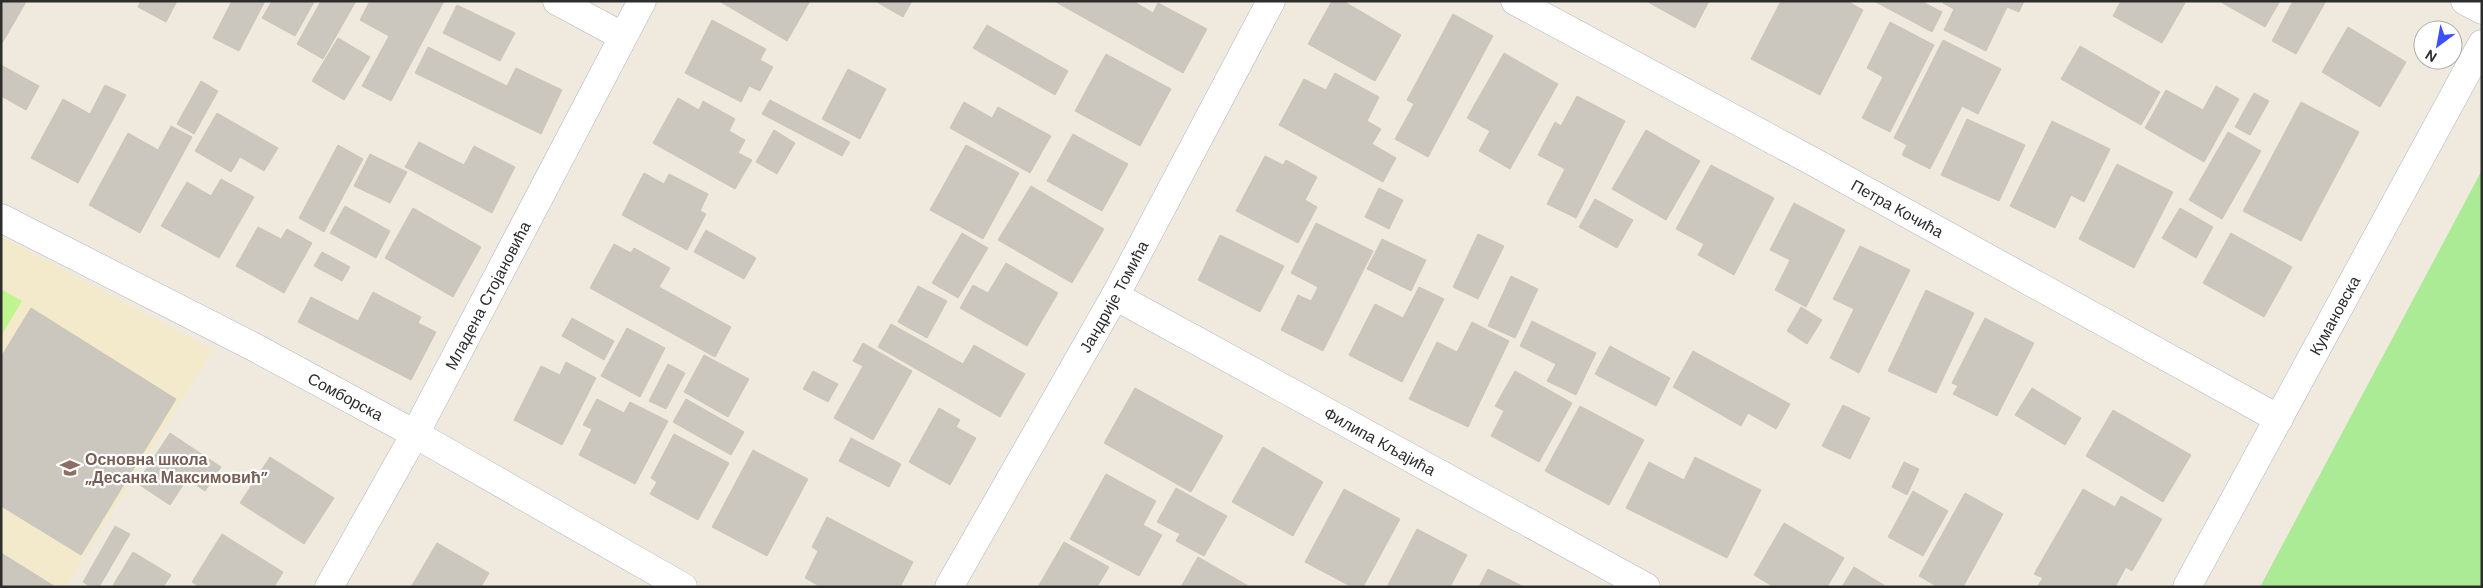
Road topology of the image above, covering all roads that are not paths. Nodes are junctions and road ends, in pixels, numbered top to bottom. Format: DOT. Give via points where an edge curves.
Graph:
graph roads {
  1 [pos="557,1"];
  2 [pos="642,1"];
  3 [pos="1271,1"];
  4 [pos="1515,1"];
  5 [pos="2465,1"];
  6 [pos="2482,10"];
  7 [pos="622,36"];
  8 [pos="2482,44"];
  9 [pos="1,218"];
  10 [pos="1115,296"];
  11 [pos="2279,419"];
  12 [pos="415,434"];
  13 [pos="329,587"];
  14 [pos="683,587"];
  15 [pos="949,587"];
  16 [pos="1646,587"];
  17 [pos="2187,587"];
  1 -- 7 [label="street"];
  2 -- 7 [label="street, Младена Стојановића"];
  3 -- 10 [label="street, Јандрије Томића"];
  4 -- 11 [label="street, Петра Кочића"];
  5 -- 6 [label="street"];
  7 -- 12 [label="street, Младена Стојановића"];
  8 -- 11 [label="street, Кумановска"];
  9 -- 12 [label="street, Сомборска" via="245,342"];
  10 -- 15 [label="street, Јандрије Томића"];
  10 -- 16 [label="street, Филипа Кљајића"];
  11 -- 17 [label="street, Кумановска"];
  12 -- 13 [label="street, Младена Стојановића"];
  12 -- 14 [label="street, Сомборска"];
}
